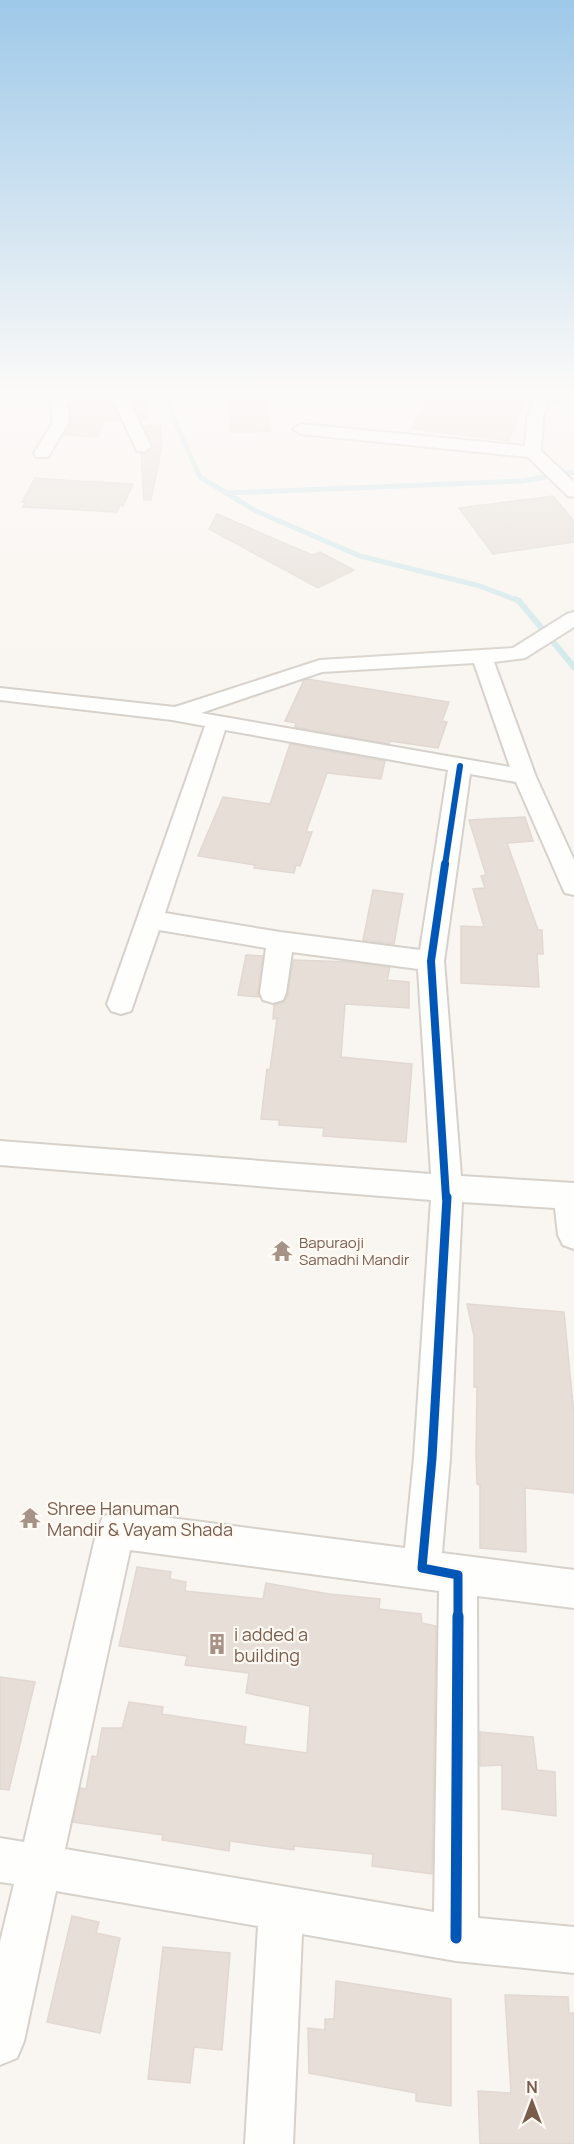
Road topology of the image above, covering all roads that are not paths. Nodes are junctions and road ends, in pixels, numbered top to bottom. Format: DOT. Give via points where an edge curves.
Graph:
graph roads {
  1 [pos="567,622"];
  2 [pos="482,656"];
  3 [pos="0,694"];
  4 [pos="176,714"];
  5 [pos="216,722"];
  6 [pos="460,766"];
  7 [pos="525,777"];
  8 [pos="574,887"];
  9 [pos="149,919"];
  10 [pos="280,941"];
  11 [pos="431,962"];
  12 [pos="273,993"];
  13 [pos="121,1004"];
  14 [pos="0,1153"];
  15 [pos="447,1188"];
  16 [pos="572,1196"];
  17 [pos="574,1235"];
  18 [pos="458,1575"];
  19 [pos="574,1589"];
  20 [pos="21,1864"];
  21 [pos="281,1907"];
  22 [pos="456,1938"];
  23 [pos="574,1950"];
  24 [pos="0,2041"];
  25 [pos="269,2144"];
  1 -- 2 [label="street" via="519,654"];
  2 -- 4 [label="street" via="320,666"];
  2 -- 7 [label="street"];
  3 -- 4 [label="street"];
  4 -- 5 [label="street"];
  5 -- 6 [label="street"];
  5 -- 9 [label="street"];
  6 -- 7 [label="street"];
  6 -- 11 [label="street"];
  7 -- 8 [label="street"];
  9 -- 10 [label="street"];
  9 -- 13 [label="street"];
  10 -- 11 [label="street"];
  10 -- 12 [label="street"];
  11 -- 15 [label="street"];
  14 -- 15 [label="street"];
  15 -- 16 [label="street"];
  15 -- 18 [label="street" via="422,1568"];
  16 -- 17 [label="street"];
  18 -- 19 [label="street"];
  18 -- 20 [label="street" via="116,1530"];
  18 -- 22 [label="street"];
  20 -- 21 [label="street"];
  20 -- 24 [label="street"];
  21 -- 22 [label="street"];
  21 -- 25 [label="street"];
  22 -- 23 [label="street"];
}
